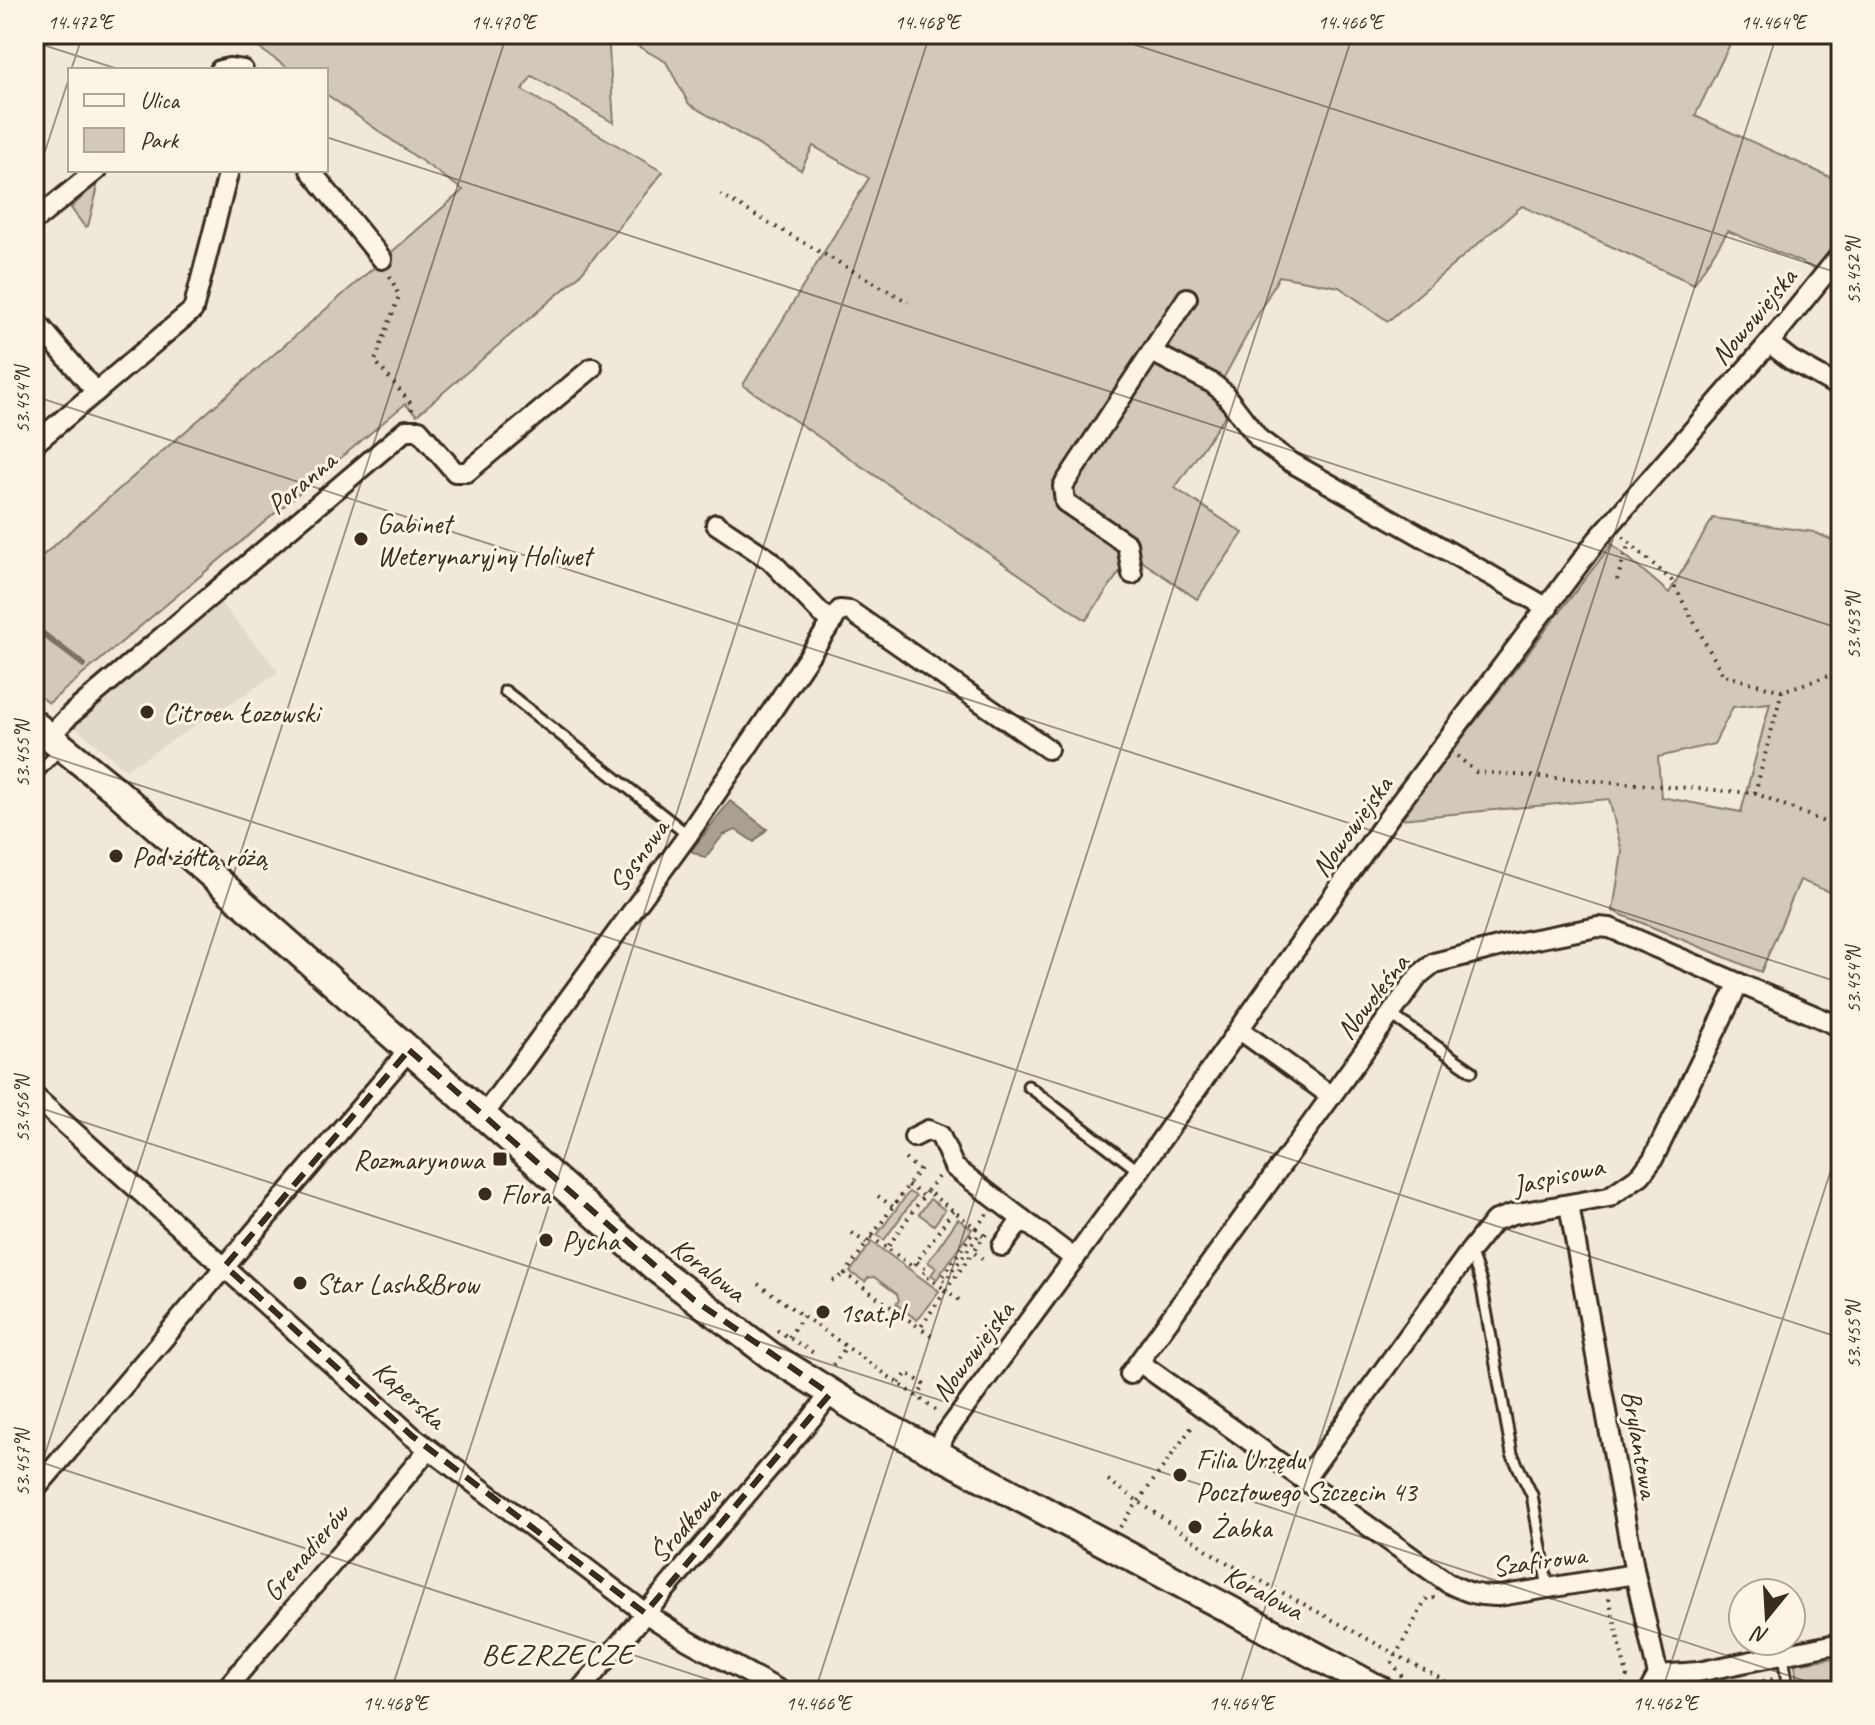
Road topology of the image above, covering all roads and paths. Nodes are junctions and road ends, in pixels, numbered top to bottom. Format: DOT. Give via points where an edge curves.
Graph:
graph roads {
  1 [pos="95,172"];
  2 [pos="228,172"];
  3 [pos="312,172"];
  4 [pos="720,195"];
  5 [pos="34,221"];
  6 [pos="1841,254"];
  7 [pos="382,259"];
  8 [pos="1187,298"];
  9 [pos="908,302"];
  10 [pos="34,319"];
  11 [pos="1769,343"];
  12 [pos="1152,352"];
  13 [pos="592,368"];
  14 [pos="1841,388"];
  15 [pos="96,392"];
  16 [pos="413,430"];
  17 [pos="34,444"];
  18 [pos="716,524"];
  19 [pos="1609,525"];
  20 [pos="1629,543"];
  21 [pos="1132,574"];
  22 [pos="1617,580"];
  23 [pos="1548,608"];
  24 [pos="833,621"];
  25 [pos="1841,672"];
  26 [pos="505,691"];
  27 [pos="1782,691"];
  28 [pos="49,735"];
  29 [pos="1444,746"];
  30 [pos="1048,749"];
  31 [pos="34,777"];
  32 [pos="1755,793"];
  33 [pos="1841,829"];
  34 [pos="688,835"];
  35 [pos="1739,983"];
  36 [pos="1390,1014"];
  37 [pos="1841,1027"];
  38 [pos="1240,1030"];
  39 [pos="409,1050"];
  40 [pos="1472,1071"];
  41 [pos="1028,1086"];
  42 [pos="34,1096"];
  43 [pos="1331,1096"];
  44 [pos="483,1116"];
  45 [pos="914,1137"];
  46 [pos="905,1159"];
  47 [pos="1139,1171"];
  48 [pos="908,1185"];
  49 [pos="878,1196"];
  50 [pos="924,1196"];
  51 [pos="1569,1205"];
  52 [pos="893,1207"];
  53 [pos="953,1211"];
  54 [pos="1022,1219"];
  55 [pos="852,1233"];
  56 [pos="984,1236"];
  57 [pos="871,1237"];
  58 [pos="866,1243"];
  59 [pos="1002,1246"];
  60 [pos="887,1248"];
  61 [pos="1470,1251"];
  62 [pos="973,1252"];
  63 [pos="1075,1259"];
  64 [pos="917,1262"];
  65 [pos="225,1266"];
  66 [pos="845,1274"];
  67 [pos="833,1281"];
  68 [pos="758,1284"];
  69 [pos="946,1290"];
  70 [pos="959,1300"];
  71 [pos="803,1316"];
  72 [pos="920,1328"];
  73 [pos="777,1329"];
  74 [pos="932,1336"];
  75 [pos="789,1337"];
  76 [pos="846,1347"];
  77 [pos="1135,1368"];
  78 [pos="899,1384"];
  79 [pos="830,1394"];
  80 [pos="917,1397"];
  81 [pos="932,1408"];
  82 [pos="1205,1409"];
  83 [pos="429,1449"];
  84 [pos="935,1452"];
  85 [pos="1108,1480"];
  86 [pos="1304,1480"];
  87 [pos="34,1491"];
  88 [pos="1140,1501"];
  89 [pos="1117,1530"];
  90 [pos="1635,1574"];
  91 [pos="1549,1589"];
  92 [pos="1603,1596"];
  93 [pos="1439,1598"];
  94 [pos="645,1613"];
  95 [pos="1841,1643"];
  96 [pos="1807,1649"];
  97 [pos="1396,1655"];
  98 [pos="1769,1657"];
  99 [pos="1783,1657"];
  100 [pos="1653,1683"];
  101 [pos="1623,1688"];
  102 [pos="224,1691"];
  103 [pos="579,1691"];
  104 [pos="781,1691"];
  105 [pos="1382,1691"];
  106 [pos="1420,1691"];
  107 [pos="1463,1691"];
  108 [pos="1788,1691"];
  1 -- 5 [label="street"];
  2 -- 15 [label="street" via="193,310"];
  3 -- 7 [label="street"];
  4 -- 9 [label="path"];
  6 -- 11 [label="street, Nowowiejska"];
  7 -- 16 [label="path" via="399,296 375,361 412,405"];
  8 -- 12 [label="street"];
  10 -- 15 [label="street"];
  11 -- 14 [label="street"];
  11 -- 19 [label="street, Nowowiejska"];
  12 -- 21 [label="street" via="1063,486 1065,502 1127,544"];
  12 -- 23 [label="street" via="1212,383 1259,439 1289,461"];
  13 -- 16 [label="street" via="467,472 455,472 419,430"];
  15 -- 17 [label="street"];
  16 -- 28 [label="street, Poranna" via="406,430"];
  18 -- 24 [label="street" via="770,560"];
  19 -- 20 [label="path"];
  19 -- 23 [label="street, Nowowiejska"];
  20 -- 22 [label="path"];
  20 -- 27 [label="path" via="1671,580 1723,675"];
  23 -- 29 [label="street, Nowowiejska"];
  24 -- 30 [label="street" via="840,610 850,611"];
  24 -- 34 [label="street, Sosnowa"];
  25 -- 27 [label="path"];
  26 -- 34 [label="lane"];
  27 -- 32 [label="path"];
  28 -- 31 [label="lane"];
  28 -- 39 [label="street, Koralowa"];
  29 -- 32 [label="path" via="1476,772"];
  29 -- 38 [label="street, Nowowiejska"];
  32 -- 33 [label="path"];
  34 -- 44 [label="street, Sosnowa"];
  35 -- 36 [label="street, Nowoleśna" via="1598,927 1434,963"];
  35 -- 37 [label="street, Nowoleśna"];
  35 -- 51 [label="street, Jaspisowa" via="1641,1175 1616,1194"];
  36 -- 40 [label="lane"];
  36 -- 43 [label="street, Nowoleśna"];
  38 -- 43 [label="street"];
  38 -- 47 [label="street, Nowowiejska"];
  39 -- 44 [label="street, Koralowa"];
  39 -- 65 [label="street"];
  41 -- 47 [label="lane"];
  42 -- 65 [label="street, Kaperska"];
  43 -- 77 [label="street, Nowoleśna"];
  44 -- 79 [label="street, Koralowa" via="664,1276"];
  45 -- 54 [label="street" via="928,1130 940,1135 954,1167"];
  46 -- 48 [label="path" via="919,1170"];
  47 -- 63 [label="street, Nowowiejska"];
  48 -- 50 [label="path"];
  48 -- 52 [label="path"];
  49 -- 52 [label="path"];
  50 -- 53 [label="path" via="927,1191"];
  50 -- 60 [label="path"];
  51 -- 61 [label="street, Jaspisowa" via="1494,1221"];
  51 -- 90 [label="street, Brylantowa"];
  52 -- 57 [label="path"];
  53 -- 56 [label="path" via="976,1228 941,1279 945,1281 980,1233"];
  53 -- 64 [label="path"];
  54 -- 59 [label="street"];
  54 -- 63 [label="street"];
  55 -- 58 [label="path"];
  57 -- 58 [label="path"];
  57 -- 60 [label="path"];
  58 -- 66 [label="path"];
  60 -- 64 [label="path" via="913,1267"];
  61 -- 86 [label="street, Jaspisowa"];
  61 -- 91 [label="lane" via="1481,1282 1512,1454 1532,1495"];
  62 -- 69 [label="path"];
  63 -- 84 [label="street, Nowowiejska"];
  64 -- 69 [label="path" via="927,1269 923,1274"];
  65 -- 83 [label="street, Kaperska"];
  65 -- 87 [label="street"];
  66 -- 67 [label="path"];
  66 -- 72 [label="path"];
  68 -- 71 [label="path"];
  69 -- 70 [label="path"];
  69 -- 72 [label="path"];
  71 -- 75 [label="path"];
  71 -- 76 [label="path"];
  72 -- 74 [label="path"];
  73 -- 75 [label="path"];
  75 -- 76 [label="path" via="833,1365"];
  76 -- 78 [label="path"];
  77 -- 82 [label="street, Szafirowa"];
  78 -- 80 [label="path"];
  78 -- 80 [label="path" via="907,1373 925,1385"];
  79 -- 84 [label="street, Koralowa"];
  79 -- 94 [label="street, Środkowa"];
  80 -- 81 [label="path"];
  82 -- 86 [label="street, Szafirowa"];
  82 -- 88 [label="path"];
  83 -- 94 [label="street, Kaperska"];
  83 -- 102 [label="street, Grenadierów"];
  84 -- 105 [label="street, Koralowa"];
  85 -- 88 [label="path"];
  86 -- 91 [label="street, Szafirowa" via="1466,1592 1486,1597"];
  88 -- 89 [label="path"];
  88 -- 97 [label="path" via="1219,1558"];
  90 -- 91 [label="street, Szafirowa"];
  90 -- 100 [label="street, Brylantowa"];
  92 -- 101 [label="path" via="1611,1599 1627,1676"];
  93 -- 97 [label="path" via="1427,1598"];
  94 -- 103 [label="street, Środkowa"];
  94 -- 104 [label="street, Kaperska"];
  95 -- 96 [label="street"];
  97 -- 106 [label="path" via="1392,1662 1407,1684"];
  97 -- 107 [label="path"];
  98 -- 100 [label="street"];
  99 -- 108 [label="lane"];
}
